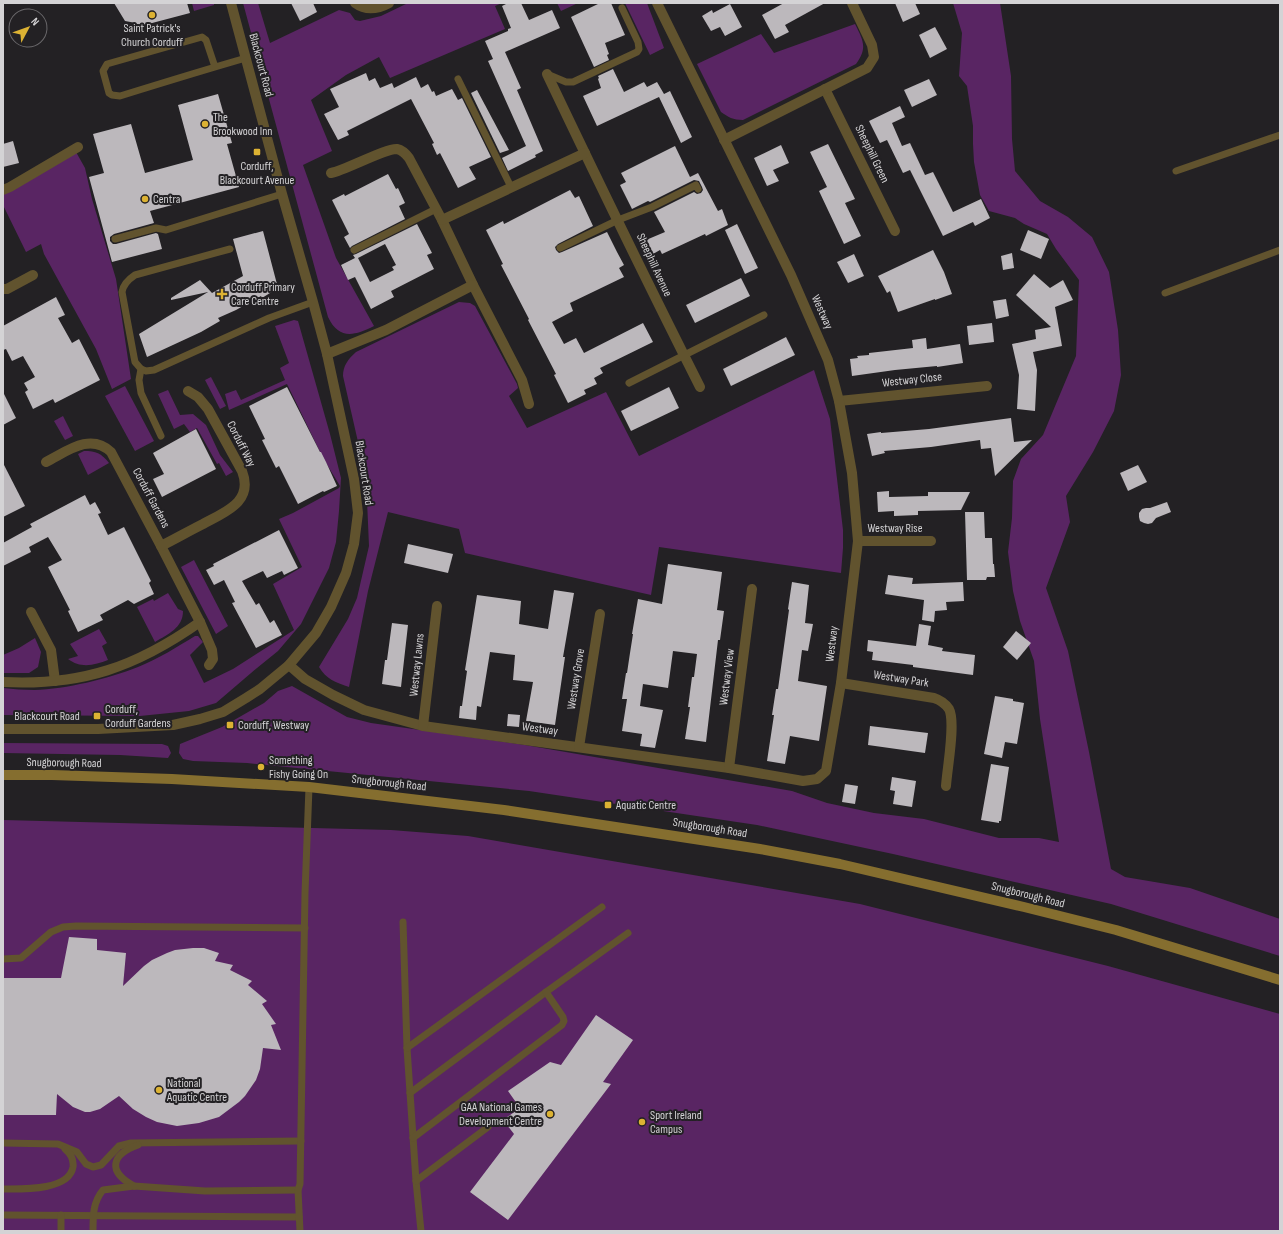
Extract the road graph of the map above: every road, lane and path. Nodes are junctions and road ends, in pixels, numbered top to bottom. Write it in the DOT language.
graph roads {
  1 [pos="231,3"];
  2 [pos="355,3"];
  3 [pos="389,3"];
  4 [pos="657,3"];
  5 [pos="852,3"];
  6 [pos="622,8"];
  7 [pos="246,58"];
  8 [pos="215,67"];
  9 [pos="547,74"];
  10 [pos="458,79"];
  11 [pos="825,89"];
  12 [pos="1280,135"];
  13 [pos="724,140"];
  14 [pos="78,147"];
  15 [pos="585,153"];
  16 [pos="1176,171"];
  17 [pos="331,173"];
  18 [pos="511,187"];
  19 [pos="698,189"];
  20 [pos="3,190"];
  21 [pos="282,194"];
  22 [pos="436,209"];
  23 [pos="442,220"];
  24 [pos="618,220"];
  25 [pos="895,231"];
  26 [pos="115,240"];
  27 [pos="560,248"];
  28 [pos="230,250"];
  29 [pos="354,250"];
  30 [pos="1280,250"];
  31 [pos="33,274"];
  32 [pos="473,285"];
  33 [pos="3,289"];
  34 [pos="1165,293"];
  35 [pos="313,302"];
  36 [pos="764,315"];
  37 [pos="327,354"];
  38 [pos="684,356"];
  39 [pos="140,369"];
  40 [pos="629,383"];
  41 [pos="987,386"];
  42 [pos="700,387"];
  43 [pos="188,390"];
  44 [pos="839,401"];
  45 [pos="529,404"];
  46 [pos="161,436"];
  47 [pos="46,462"];
  48 [pos="858,541"];
  49 [pos="931,541"];
  50 [pos="161,546"];
  51 [pos="752,589"];
  52 [pos="437,606"];
  53 [pos="32,612"];
  54 [pos="600,614"];
  55 [pos="200,622"];
  56 [pos="209,665"];
  57 [pos="289,665"];
  58 [pos="55,681"];
  59 [pos="3,682"];
  60 [pos="840,683"];
  61 [pos="423,726"];
  62 [pos="3,729"];
  63 [pos="579,747"];
  64 [pos="729,768"];
  65 [pos="3,775"];
  66 [pos="946,786"];
  67 [pos="309,787"];
  68 [pos="602,907"];
  69 [pos="403,922"];
  70 [pos="305,928"];
  71 [pos="628,933"];
  72 [pos="3,959"];
  73 [pos="1280,980"];
  74 [pos="546,992"];
  75 [pos="407,1048"];
  76 [pos="410,1093"];
  77 [pos="488,1127"];
  78 [pos="413,1138"];
  79 [pos="301,1141"];
  80 [pos="3,1142"];
  81 [pos="145,1143"];
  82 [pos="58,1144"];
  83 [pos="416,1181"];
  84 [pos="134,1186"];
  85 [pos="3,1189"];
  86 [pos="298,1190"];
  87 [pos="3,1215"];
  88 [pos="61,1215"];
  89 [pos="93,1216"];
  90 [pos="299,1217"];
  91 [pos="61,1231"];
  92 [pos="93,1231"];
  93 [pos="300,1231"];
  94 [pos="421,1231"];
  1 -- 7 [label="street, Blackcourt Road"];
  2 -- 3 [label="street"];
  4 -- 13 [label="street, Westway"];
  5 -- 11 [label="street"];
  6 -- 9 [label="lane"];
  7 -- 8 [label="lane"];
  7 -- 21 [label="street, Blackcourt Road"];
  8 -- 8 [label="lane"];
  9 -- 15 [label="street, Sheephill Avenue"];
  10 -- 18 [label="lane"];
  11 -- 13 [label="street"];
  11 -- 25 [label="street, Sheephill Green"];
  12 -- 16 [label="lane"];
  13 -- 44 [label="street, Westway"];
  14 -- 20 [label="street"];
  15 -- 18 [label="street"];
  15 -- 24 [label="street, Sheephill Avenue"];
  17 -- 22 [label="street"];
  18 -- 23 [label="street"];
  19 -- 24 [label="lane"];
  21 -- 26 [label="lane"];
  21 -- 35 [label="street, Blackcourt Road"];
  22 -- 23 [label="street"];
  22 -- 29 [label="lane"];
  23 -- 32 [label="street"];
  24 -- 27 [label="lane"];
  24 -- 38 [label="street, Sheephill Avenue"];
  28 -- 39 [label="lane"];
  30 -- 34 [label="lane"];
  31 -- 33 [label="street"];
  32 -- 37 [label="street"];
  32 -- 45 [label="street"];
  35 -- 37 [label="street, Blackcourt Road"];
  35 -- 39 [label="lane"];
  36 -- 38 [label="lane"];
  37 -- 57 [label="street, Blackcourt Road"];
  38 -- 40 [label="lane"];
  38 -- 42 [label="street, Sheephill Avenue"];
  39 -- 46 [label="lane"];
  41 -- 44 [label="street, Westway Close"];
  43 -- 50 [label="street, Corduff Way"];
  44 -- 48 [label="street, Westway"];
  47 -- 50 [label="street, Corduff Gardens"];
  48 -- 49 [label="street, Westway Rise"];
  48 -- 60 [label="street, Westway"];
  50 -- 55 [label="street, Corduff Gardens"];
  51 -- 64 [label="street, Westway View"];
  52 -- 61 [label="street, Westway Lawns"];
  53 -- 58 [label="street"];
  54 -- 63 [label="street, Westway Grove"];
  55 -- 56 [label="street, Corduff Gardens"];
  55 -- 58 [label="street"];
  57 -- 61 [label="street, Westway"];
  57 -- 62 [label="street, Blackcourt Road"];
  58 -- 59 [label="street"];
  60 -- 64 [label="street, Westway"];
  60 -- 66 [label="street, Westway Park"];
  61 -- 63 [label="street, Westway"];
  63 -- 64 [label="street, Westway"];
  65 -- 67 [label="main road, Snugborough Road"];
  67 -- 70 [label="lane"];
  67 -- 73 [label="main road, Snugborough Road"];
  68 -- 75 [label="lane"];
  69 -- 75 [label="lane"];
  70 -- 72 [label="lane"];
  70 -- 79 [label="lane"];
  71 -- 74 [label="lane"];
  74 -- 76 [label="lane"];
  74 -- 78 [label="lane"];
  75 -- 76 [label="lane"];
  76 -- 78 [label="lane"];
  77 -- 83 [label="lane"];
  78 -- 83 [label="lane"];
  79 -- 81 [label="lane"];
  79 -- 86 [label="lane"];
  80 -- 82 [label="lane"];
  81 -- 82 [label="lane"];
  81 -- 84 [label="lane"];
  82 -- 85 [label="lane"];
  83 -- 94 [label="lane"];
  84 -- 86 [label="lane"];
  84 -- 89 [label="lane"];
  86 -- 90 [label="lane"];
  87 -- 88 [label="lane"];
  88 -- 89 [label="lane"];
  88 -- 91 [label="lane"];
  89 -- 90 [label="lane"];
  89 -- 92 [label="lane"];
  90 -- 93 [label="lane"];
}
